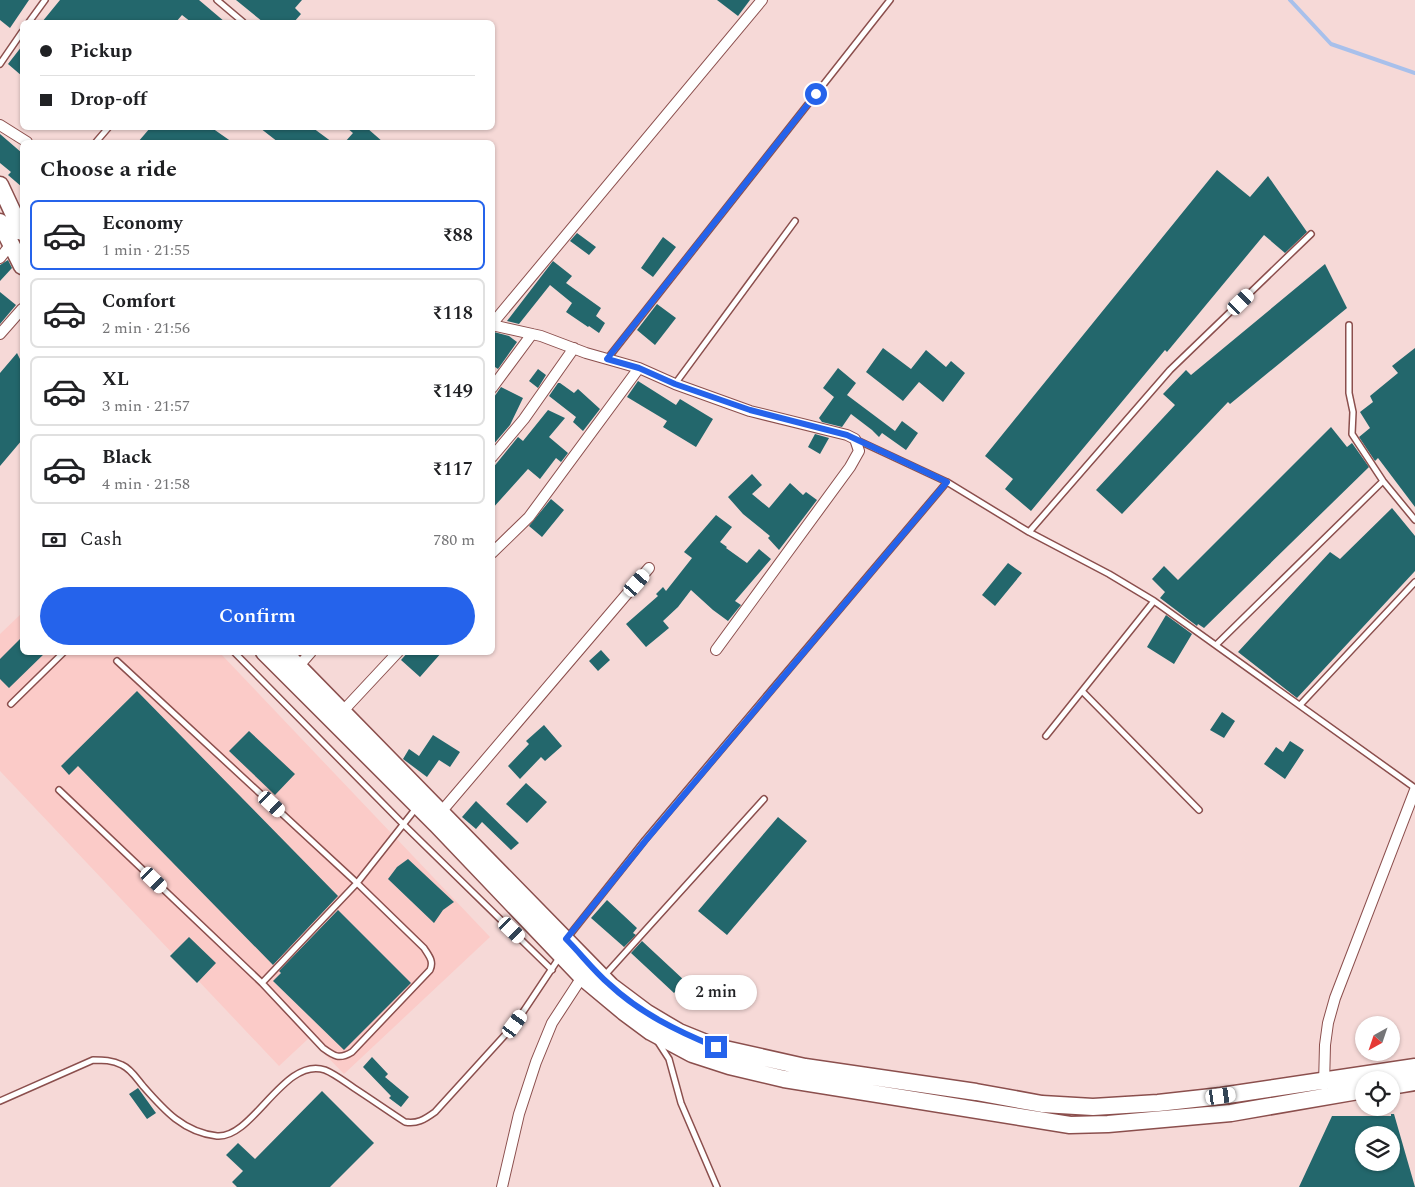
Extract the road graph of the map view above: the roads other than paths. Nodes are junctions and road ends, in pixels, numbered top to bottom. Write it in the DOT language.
graph roads {
  1 [pos="45,0"];
  2 [pos="217,0"];
  3 [pos="762,0"];
  4 [pos="890,0"];
  5 [pos="30,20"];
  6 [pos="241,20"];
  7 [pos="20,35"];
  8 [pos="0,64"];
  9 [pos="0,124"];
  10 [pos="106,130"];
  11 [pos="24,140"];
  12 [pos="98,140"];
  13 [pos="0,185"];
  14 [pos="795,221"];
  15 [pos="0,222"];
  16 [pos="1311,234"];
  17 [pos="17,238"];
  18 [pos="20,255"];
  19 [pos="0,258"];
  20 [pos="20,311"];
  21 [pos="495,321"];
  22 [pos="1349,325"];
  23 [pos="495,326"];
  24 [pos="0,334"];
  25 [pos="532,334"];
  26 [pos="574,348"];
  27 [pos="607,359"];
  28 [pos="639,368"];
  29 [pos="495,384"];
  30 [pos="675,384"];
  31 [pos="856,439"];
  32 [pos="495,453"];
  33 [pos="1383,481"];
  34 [pos="947,482"];
  35 [pos="1415,520"];
  36 [pos="1029,532"];
  37 [pos="495,549"];
  38 [pos="649,568"];
  39 [pos="1415,582"];
  40 [pos="1154,601"];
  41 [pos="1216,644"];
  42 [pos="716,650"];
  43 [pos="61,655"];
  44 [pos="237,655"];
  45 [pos="267,655"];
  46 [pos="287,655"];
  47 [pos="308,655"];
  48 [pos="395,655"];
  49 [pos="117,661"];
  50 [pos="298,667"];
  51 [pos="1082,691"];
  52 [pos="11,704"];
  53 [pos="1300,706"];
  54 [pos="342,712"];
  55 [pos="1046,736"];
  56 [pos="1415,789"];
  57 [pos="59,790"];
  58 [pos="764,799"];
  59 [pos="418,806"];
  60 [pos="1199,810"];
  61 [pos="441,812"];
  62 [pos="402,824"];
  63 [pos="357,883"];
  64 [pos="566,939"];
  65 [pos="561,955"];
  66 [pos="552,970"];
  67 [pos="592,977"];
  68 [pos="262,983"];
  69 [pos="651,1032"];
  70 [pos="1415,1068"];
  71 [pos="804,1075"];
  72 [pos="1415,1082"];
  73 [pos="1400,1084"];
  74 [pos="1325,1088"];
  75 [pos="1355,1090"];
  76 [pos="0,1101"];
  77 [pos="502,1187"];
  78 [pos="717,1187"];
  1 -- 5 [label="lane"];
  2 -- 6 [label="lane"];
  3 -- 21 [label="street"];
  4 -- 27 [label="lane"];
  7 -- 8 [label="lane"];
  9 -- 11 [label="street"];
  10 -- 12 [label="lane"];
  13 -- 17 [label="highway"];
  14 -- 30 [label="lane"];
  15 -- 17 [label="highway"];
  16 -- 36 [label="lane"];
  17 -- 18 [label="highway"];
  17 -- 19 [label="street"];
  20 -- 24 [label="street"];
  22 -- 33 [label="lane"];
  23 -- 25 [label="street"];
  25 -- 26 [label="street"];
  25 -- 29 [label="street"];
  26 -- 27 [label="street"];
  26 -- 32 [label="street"];
  27 -- 28 [label="street"];
  28 -- 30 [label="street"];
  28 -- 37 [label="street"];
  30 -- 31 [label="street"];
  31 -- 34 [label="lane"];
  31 -- 42 [label="street"];
  33 -- 35 [label="lane"];
  33 -- 41 [label="lane"];
  34 -- 36 [label="lane"];
  34 -- 64 [label="lane"];
  36 -- 40 [label="lane"];
  38 -- 61 [label="street"];
  39 -- 53 [label="lane"];
  40 -- 41 [label="lane"];
  40 -- 51 [label="lane"];
  41 -- 53 [label="lane"];
  43 -- 52 [label="lane"];
  44 -- 62 [label="lane"];
  45 -- 59 [label="highway"];
  46 -- 50 [label="highway"];
  47 -- 50 [label="street"];
  48 -- 54 [label="street"];
  49 -- 63 [label="lane"];
  50 -- 54 [label="highway"];
  51 -- 55 [label="lane"];
  51 -- 60 [label="lane"];
  53 -- 56 [label="lane"];
  54 -- 61 [label="highway"];
  56 -- 74 [label="street"];
  57 -- 68 [label="lane"];
  58 -- 67 [label="lane"];
  59 -- 62 [label="lane"];
  59 -- 65 [label="highway"];
  61 -- 64 [label="highway"];
  62 -- 63 [label="lane"];
  62 -- 66 [label="lane"];
  63 -- 68 [label="lane"];
  63 -- 68 [label="lane"];
  64 -- 67 [label="highway"];
  65 -- 66 [label="lane"];
  65 -- 67 [label="highway"];
  66 -- 76 [label="lane"];
  67 -- 69 [label="highway"];
  67 -- 71 [label="highway"];
  67 -- 77 [label="street"];
  69 -- 71 [label="highway"];
  69 -- 78 [label="lane"];
  70 -- 74 [label="highway"];
  71 -- 74 [label="highway"];
  72 -- 73 [label="highway"];
  74 -- 75 [label="highway"];
}
